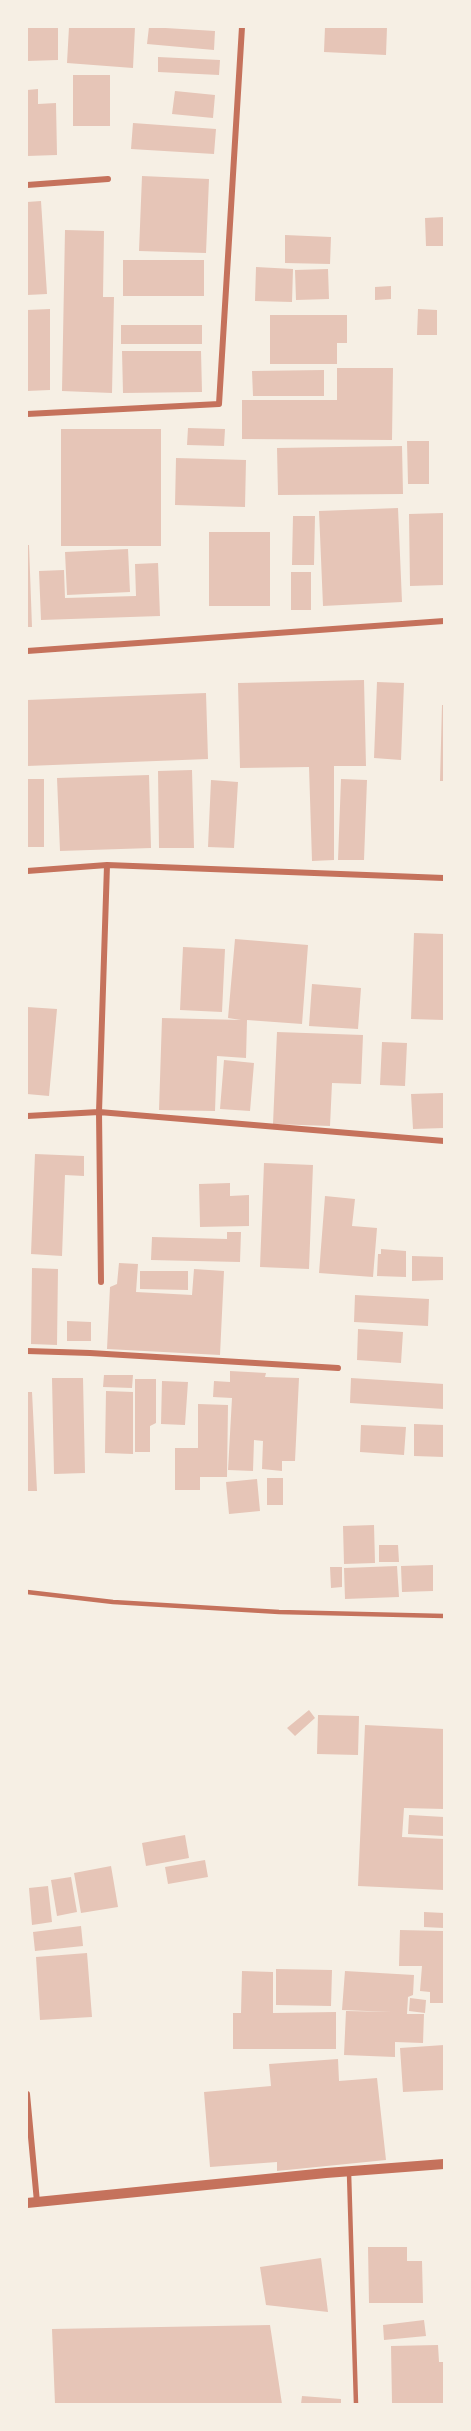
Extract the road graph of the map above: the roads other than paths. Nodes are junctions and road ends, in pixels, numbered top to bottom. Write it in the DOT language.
graph roads {
  1 [pos="242,27"];
  2 [pos="108,179"];
  3 [pos="27,185"];
  4 [pos="27,414"];
  5 [pos="444,621"];
  6 [pos="27,651"];
  7 [pos="107,866"];
  8 [pos="27,871"];
  9 [pos="444,878"];
  10 [pos="99,1112"];
  11 [pos="27,1116"];
  12 [pos="444,1141"];
  13 [pos="102,1282"];
  14 [pos="27,1351"];
  15 [pos="338,1368"];
  16 [pos="27,1592"];
  17 [pos="444,1616"];
  18 [pos="27,2094"];
  19 [pos="444,2164"];
  20 [pos="349,2171"];
  21 [pos="32,2202"];
  22 [pos="356,2404"];
  1 -- 4 [label="street"];
  2 -- 3 [label="street"];
  5 -- 6 [label="street"];
  7 -- 8 [label="street"];
  7 -- 9 [label="street"];
  7 -- 10 [label="street"];
  10 -- 11 [label="street"];
  10 -- 12 [label="street"];
  10 -- 13 [label="street"];
  14 -- 15 [label="street"];
  16 -- 17 [label="lane"];
  18 -- 21 [label="street"];
  19 -- 20 [label="street"];
  20 -- 21 [label="street"];
  20 -- 22 [label="lane"];
}
